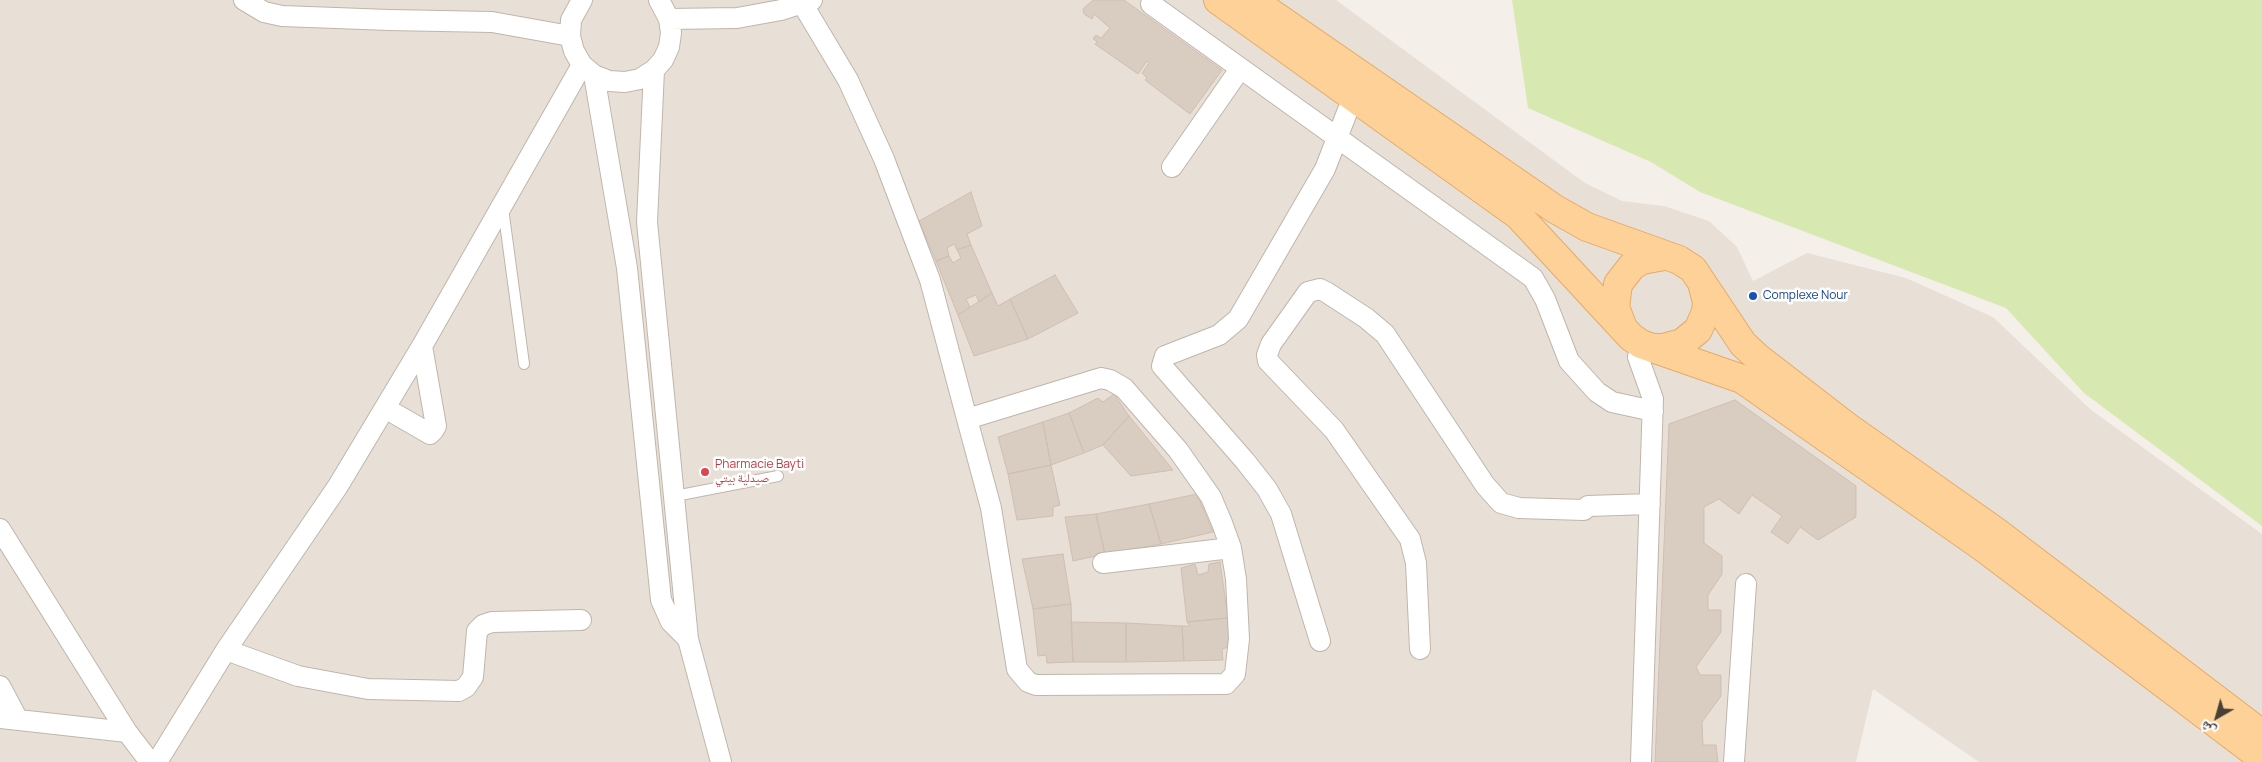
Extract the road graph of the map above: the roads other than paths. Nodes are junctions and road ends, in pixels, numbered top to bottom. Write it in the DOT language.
graph roads {
  1 [pos="244,0"];
  2 [pos="582,0"];
  3 [pos="659,0"];
  4 [pos="1218,0"];
  5 [pos="1252,0"];
  6 [pos="807,2"];
  7 [pos="1151,4"];
  8 [pos="669,18"];
  9 [pos="570,36"];
  10 [pos="1240,69"];
  11 [pos="588,70"];
  12 [pos="654,70"];
  13 [pos="1353,97"];
  14 [pos="1337,140"];
  15 [pos="1172,167"];
  16 [pos="502,206"];
  17 [pos="1664,256"];
  18 [pos="1702,282"];
  19 [pos="1639,340"];
  20 [pos="422,346"];
  21 [pos="524,364"];
  22 [pos="385,408"];
  23 [pos="1653,410"];
  24 [pos="967,419"];
  25 [pos="778,476"];
  26 [pos="675,496"];
  27 [pos="1650,511"];
  28 [pos="653,518"];
  29 [pos="677,518"];
  30 [pos="0,529"];
  31 [pos="1231,548"];
  32 [pos="1103,563"];
  33 [pos="1746,584"];
  34 [pos="581,620"];
  35 [pos="688,639"];
  36 [pos="1320,641"];
  37 [pos="1420,649"];
  38 [pos="226,650"];
  39 [pos="0,686"];
  40 [pos="9,719"];
  41 [pos="127,732"];
  42 [pos="2262,734"];
  43 [pos="2262,758"];
  44 [pos="150,762"];
  45 [pos="157,762"];
  46 [pos="722,762"];
  47 [pos="1641,762"];
  48 [pos="1734,762"];
  1 -- 9 [label="street"];
  2 -- 9 [label="street"];
  3 -- 8 [label="street"];
  4 -- 13 [label="main road"];
  5 -- 17 [label="main road"];
  6 -- 8 [label="street"];
  6 -- 24 [label="street"];
  7 -- 10 [label="street"];
  8 -- 12 [label="street"];
  9 -- 11 [label="street"];
  10 -- 14 [label="street"];
  10 -- 15 [label="street"];
  11 -- 12 [label="street"];
  11 -- 16 [label="street"];
  11 -- 28 [label="street"];
  12 -- 26 [label="street"];
  13 -- 14 [label="street"];
  13 -- 19 [label="main road"];
  14 -- 23 [label="street"];
  14 -- 36 [label="street"];
  16 -- 20 [label="street"];
  16 -- 21 [label="lane"];
  17 -- 18 [label="main road"];
  17 -- 19 [label="main road"];
  18 -- 19 [label="main road"];
  18 -- 42 [label="main road"];
  19 -- 23 [label="street"];
  19 -- 43 [label="main road"];
  20 -- 22 [label="street"];
  20 -- 22 [label="street"];
  22 -- 38 [label="street"];
  23 -- 27 [label="street"];
  24 -- 31 [label="street"];
  24 -- 31 [label="street"];
  25 -- 26 [label="lane"];
  26 -- 29 [label="street"];
  27 -- 37 [label="street"];
  27 -- 47 [label="street"];
  28 -- 29 [label="street"];
  28 -- 35 [label="street"];
  29 -- 35 [label="street"];
  30 -- 41 [label="street"];
  31 -- 32 [label="street"];
  33 -- 48 [label="street"];
  34 -- 38 [label="street"];
  35 -- 46 [label="street"];
  38 -- 45 [label="street"];
  39 -- 40 [label="street"];
  40 -- 41 [label="street"];
  41 -- 44 [label="street"];
}
